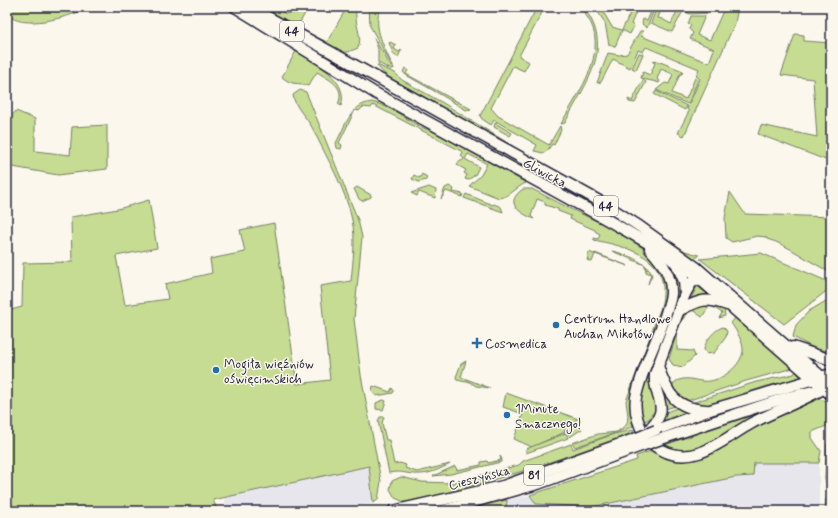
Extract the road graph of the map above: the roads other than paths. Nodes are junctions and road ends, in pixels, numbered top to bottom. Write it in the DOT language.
graph roads {
  1 [pos="235,7"];
  2 [pos="250,7"];
  3 [pos="644,243"];
  4 [pos="676,263"];
  5 [pos="696,267"];
  6 [pos="698,279"];
  7 [pos="713,282"];
  8 [pos="685,294"];
  9 [pos="727,305"];
  10 [pos="681,308"];
  11 [pos="783,342"];
  12 [pos="831,360"];
  13 [pos="658,366"];
  14 [pos="821,377"];
  15 [pos="828,386"];
  16 [pos="831,396"];
  17 [pos="710,410"];
  18 [pos="654,429"];
  19 [pos="639,442"];
  20 [pos="393,511"];
  21 [pos="441,511"];
  1 -- 3 [label="main road, Gliwicka / 44"];
  2 -- 5 [label="main road, Gliwicka / 44"];
  3 -- 4 [label="main road, Gliwicka"];
  3 -- 15 [label="main road"];
  4 -- 6 [label="street, Gliwicka"];
  4 -- 8 [label="main road"];
  5 -- 6 [label="main road"];
  5 -- 7 [label="main road, Gliwicka / 44"];
  6 -- 7 [label="main road"];
  6 -- 8 [label="main road"];
  6 -- 9 [label="street, Gliwicka"];
  6 -- 10 [label="main road"];
  7 -- 11 [label="main road, Gliwicka / 44"];
  8 -- 10 [label="main road"];
  9 -- 10 [label="main road"];
  9 -- 14 [label="street, Gliwicka"];
  10 -- 13 [label="main road"];
  11 -- 12 [label="main road, 44"];
  11 -- 14 [label="main road, Gliwicka / 44"];
  13 -- 17 [label="main road"];
  13 -- 18 [label="main road"];
  14 -- 15 [label="main road, Gliwicka / 44"];
  14 -- 17 [label="main road, 81"];
  15 -- 16 [label="street"];
  15 -- 19 [label="main road, 81, bridge"];
  17 -- 18 [label="main road, 81"];
  18 -- 19 [label="main road, 81, bridge"];
  19 -- 20 [label="main road, Cieszyńska / 81"];
  19 -- 21 [label="main road, Cieszyńska / 81"];
}
